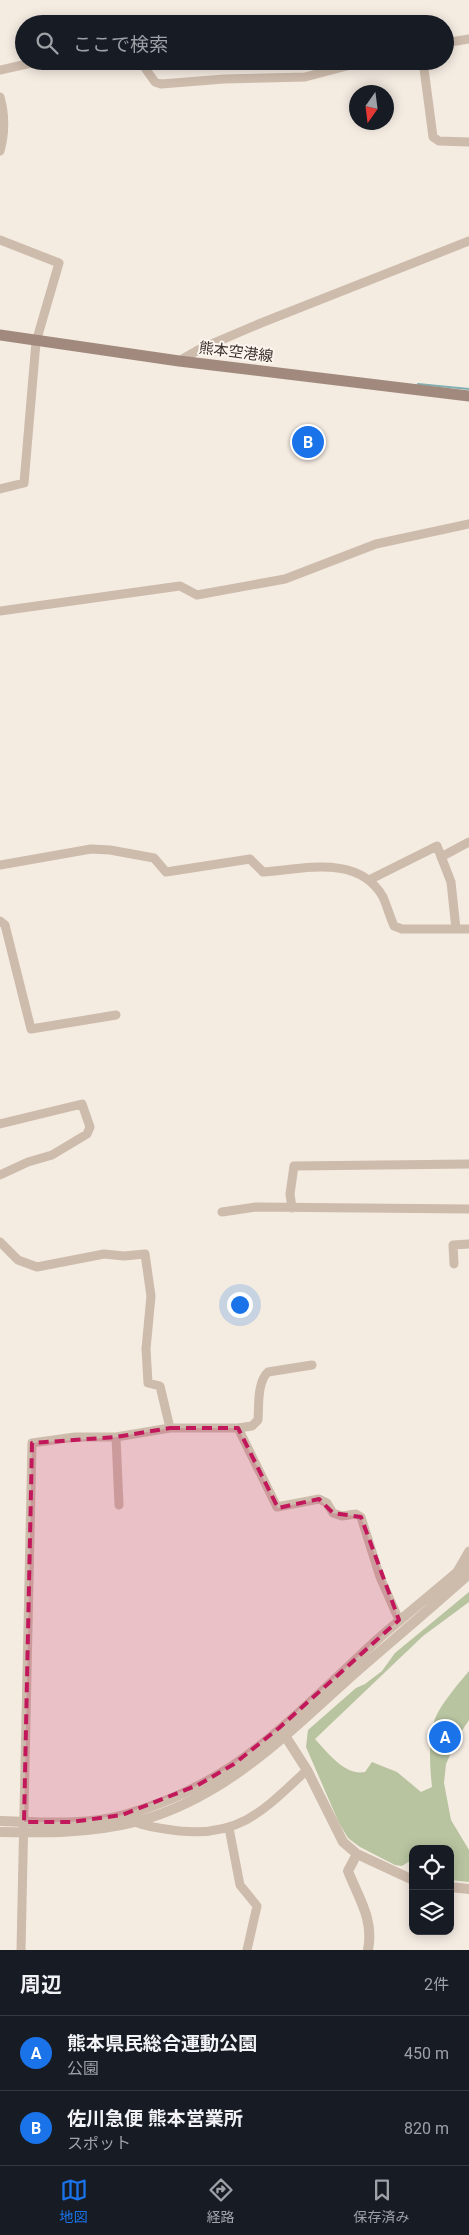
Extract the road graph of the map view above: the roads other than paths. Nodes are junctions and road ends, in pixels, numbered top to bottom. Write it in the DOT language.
graph roads {
  1 [pos="469,39"];
  2 [pos="454,42"];
  3 [pos="15,67"];
  4 [pos="0,70"];
  5 [pos="146,70"];
  6 [pos="332,70"];
  7 [pos="424,70"];
  8 [pos="0,97"];
  9 [pos="469,142"];
  10 [pos="0,151"];
  11 [pos="0,240"];
  12 [pos="469,241"];
  13 [pos="0,335"];
  14 [pos="36,342"];
  15 [pos="179,361"];
  16 [pos="469,396"];
  17 [pos="0,489"];
  18 [pos="469,524"];
  19 [pos="0,611"];
  20 [pos="469,842"];
  21 [pos="441,858"];
  22 [pos="0,865"];
  23 [pos="369,880"];
  24 [pos="0,921"];
  25 [pos="456,929"];
  26 [pos="469,929"];
  27 [pos="116,1015"];
  28 [pos="0,1124"];
  29 [pos="469,1164"];
  30 [pos="0,1175"];
  31 [pos="292,1208"];
  32 [pos="469,1209"];
  33 [pos="222,1212"];
  34 [pos="0,1242"];
  35 [pos="469,1244"];
  36 [pos="454,1264"];
  37 [pos="312,1365"];
  38 [pos="170,1428"];
  39 [pos="238,1428"];
  40 [pos="116,1437"];
  41 [pos="119,1505"];
  42 [pos="469,1551"];
  43 [pos="469,1562"];
  44 [pos="469,1574"];
  45 [pos="461,1579"];
  46 [pos="399,1620"];
  47 [pos="283,1732"];
  48 [pos="307,1770"];
  49 [pos="0,1821"];
  50 [pos="135,1822"];
  51 [pos="24,1827"];
  52 [pos="229,1828"];
  53 [pos="0,1832"];
  54 [pos="358,1854"];
  55 [pos="409,1878"];
  56 [pos="454,1887"];
  57 [pos="469,1889"];
  58 [pos="21,1950"];
  59 [pos="247,1950"];
  60 [pos="368,1950"];
  1 -- 2 [label="street"];
  3 -- 4 [label="street"];
  5 -- 6 [label="street"];
  7 -- 9 [label="street"];
  8 -- 10 [label="street"];
  11 -- 14 [label="street"];
  12 -- 15 [label="street"];
  13 -- 14 [label="main road, 熊本空港線"];
  14 -- 15 [label="main road, 熊本空港線"];
  14 -- 17 [label="street"];
  15 -- 16 [label="main road, 熊本空港線"];
  18 -- 19 [label="street"];
  20 -- 21 [label="street"];
  21 -- 23 [label="street"];
  21 -- 25 [label="street"];
  22 -- 23 [label="street"];
  23 -- 25 [label="street"];
  24 -- 27 [label="street"];
  25 -- 26 [label="street"];
  28 -- 30 [label="street"];
  29 -- 31 [label="street"];
  31 -- 32 [label="street"];
  31 -- 33 [label="street"];
  34 -- 38 [label="street"];
  35 -- 36 [label="street"];
  37 -- 39 [label="street"];
  38 -- 39 [label="street"];
  38 -- 40 [label="street"];
  39 -- 46 [label="street"];
  40 -- 41 [label="street"];
  40 -- 51 [label="street"];
  42 -- 45 [label="street"];
  43 -- 45 [label="street"];
  44 -- 45 [label="street"];
  45 -- 46 [label="street"];
  45 -- 47 [label="street"];
  46 -- 47 [label="street"];
  47 -- 48 [label="street"];
  47 -- 50 [label="street"];
  47 -- 51 [label="street"];
  48 -- 52 [label="street"];
  48 -- 54 [label="street"];
  49 -- 51 [label="street"];
  50 -- 51 [label="street"];
  50 -- 52 [label="street"];
  51 -- 53 [label="street"];
  51 -- 58 [label="street"];
  52 -- 59 [label="street"];
  54 -- 55 [label="street"];
  54 -- 60 [label="street"];
  56 -- 57 [label="street"];
}
